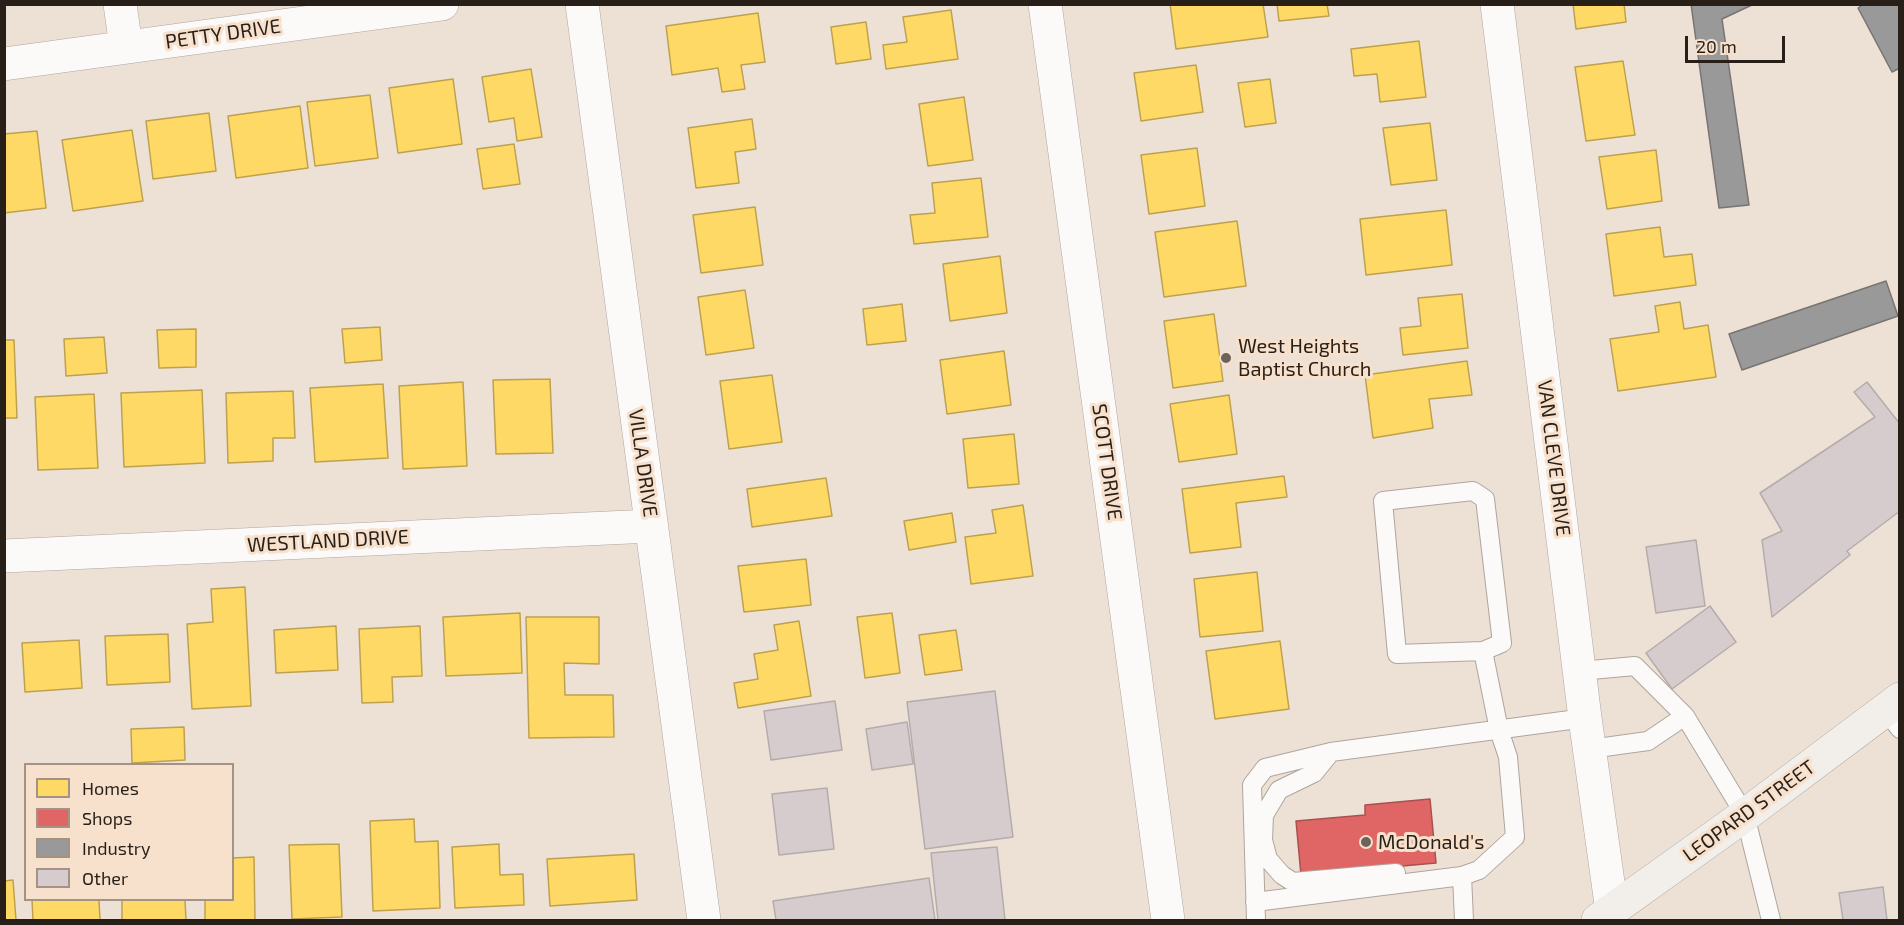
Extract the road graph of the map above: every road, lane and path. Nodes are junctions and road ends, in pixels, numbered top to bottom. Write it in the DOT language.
graph roads {
  1 [pos="120,4"];
  2 [pos="442,4"];
  3 [pos="582,4"];
  4 [pos="1045,4"];
  5 [pos="1497,4"];
  6 [pos="126,47"];
  7 [pos="4,64"];
  8 [pos="651,526"];
  9 [pos="4,556"];
  10 [pos="1483,651"];
  11 [pos="1580,671"];
  12 [pos="1895,713"];
  13 [pos="1685,716"];
  14 [pos="1499,730"];
  15 [pos="1587,734"];
  16 [pos="1331,752"];
  17 [pos="1745,815"];
  18 [pos="1457,877"];
  19 [pos="1256,911"];
  20 [pos="1607,917"];
  21 [pos="704,921"];
  22 [pos="1168,921"];
  23 [pos="1464,921"];
  24 [pos="1771,921"];
  1 -- 6 [label="street"];
  2 -- 6 [label="street, PETTY DRIVE"];
  3 -- 8 [label="street, VILLA DRIVE"];
  4 -- 22 [label="street, SCOTT DRIVE"];
  5 -- 11 [label="street, VAN CLEVE DRIVE"];
  6 -- 7 [label="street, PETTY DRIVE"];
  8 -- 9 [label="street, WESTLAND DRIVE"];
  8 -- 21 [label="street, VILLA DRIVE"];
  10 -- 10 [label="lane"];
  10 -- 14 [label="lane"];
  11 -- 13 [label="lane"];
  11 -- 15 [label="street, VAN CLEVE DRIVE"];
  12 -- 17 [label="main road, LEOPARD STREET"];
  13 -- 15 [label="lane"];
  13 -- 17 [label="lane"];
  14 -- 15 [label="lane"];
  14 -- 16 [label="lane"];
  14 -- 18 [label="lane"];
  15 -- 20 [label="street, VAN CLEVE DRIVE"];
  16 -- 18 [label="lane"];
  16 -- 19 [label="lane"];
  17 -- 20 [label="main road, LEOPARD STREET"];
  17 -- 24 [label="lane"];
  18 -- 19 [label="lane"];
  18 -- 23 [label="lane"];
}
